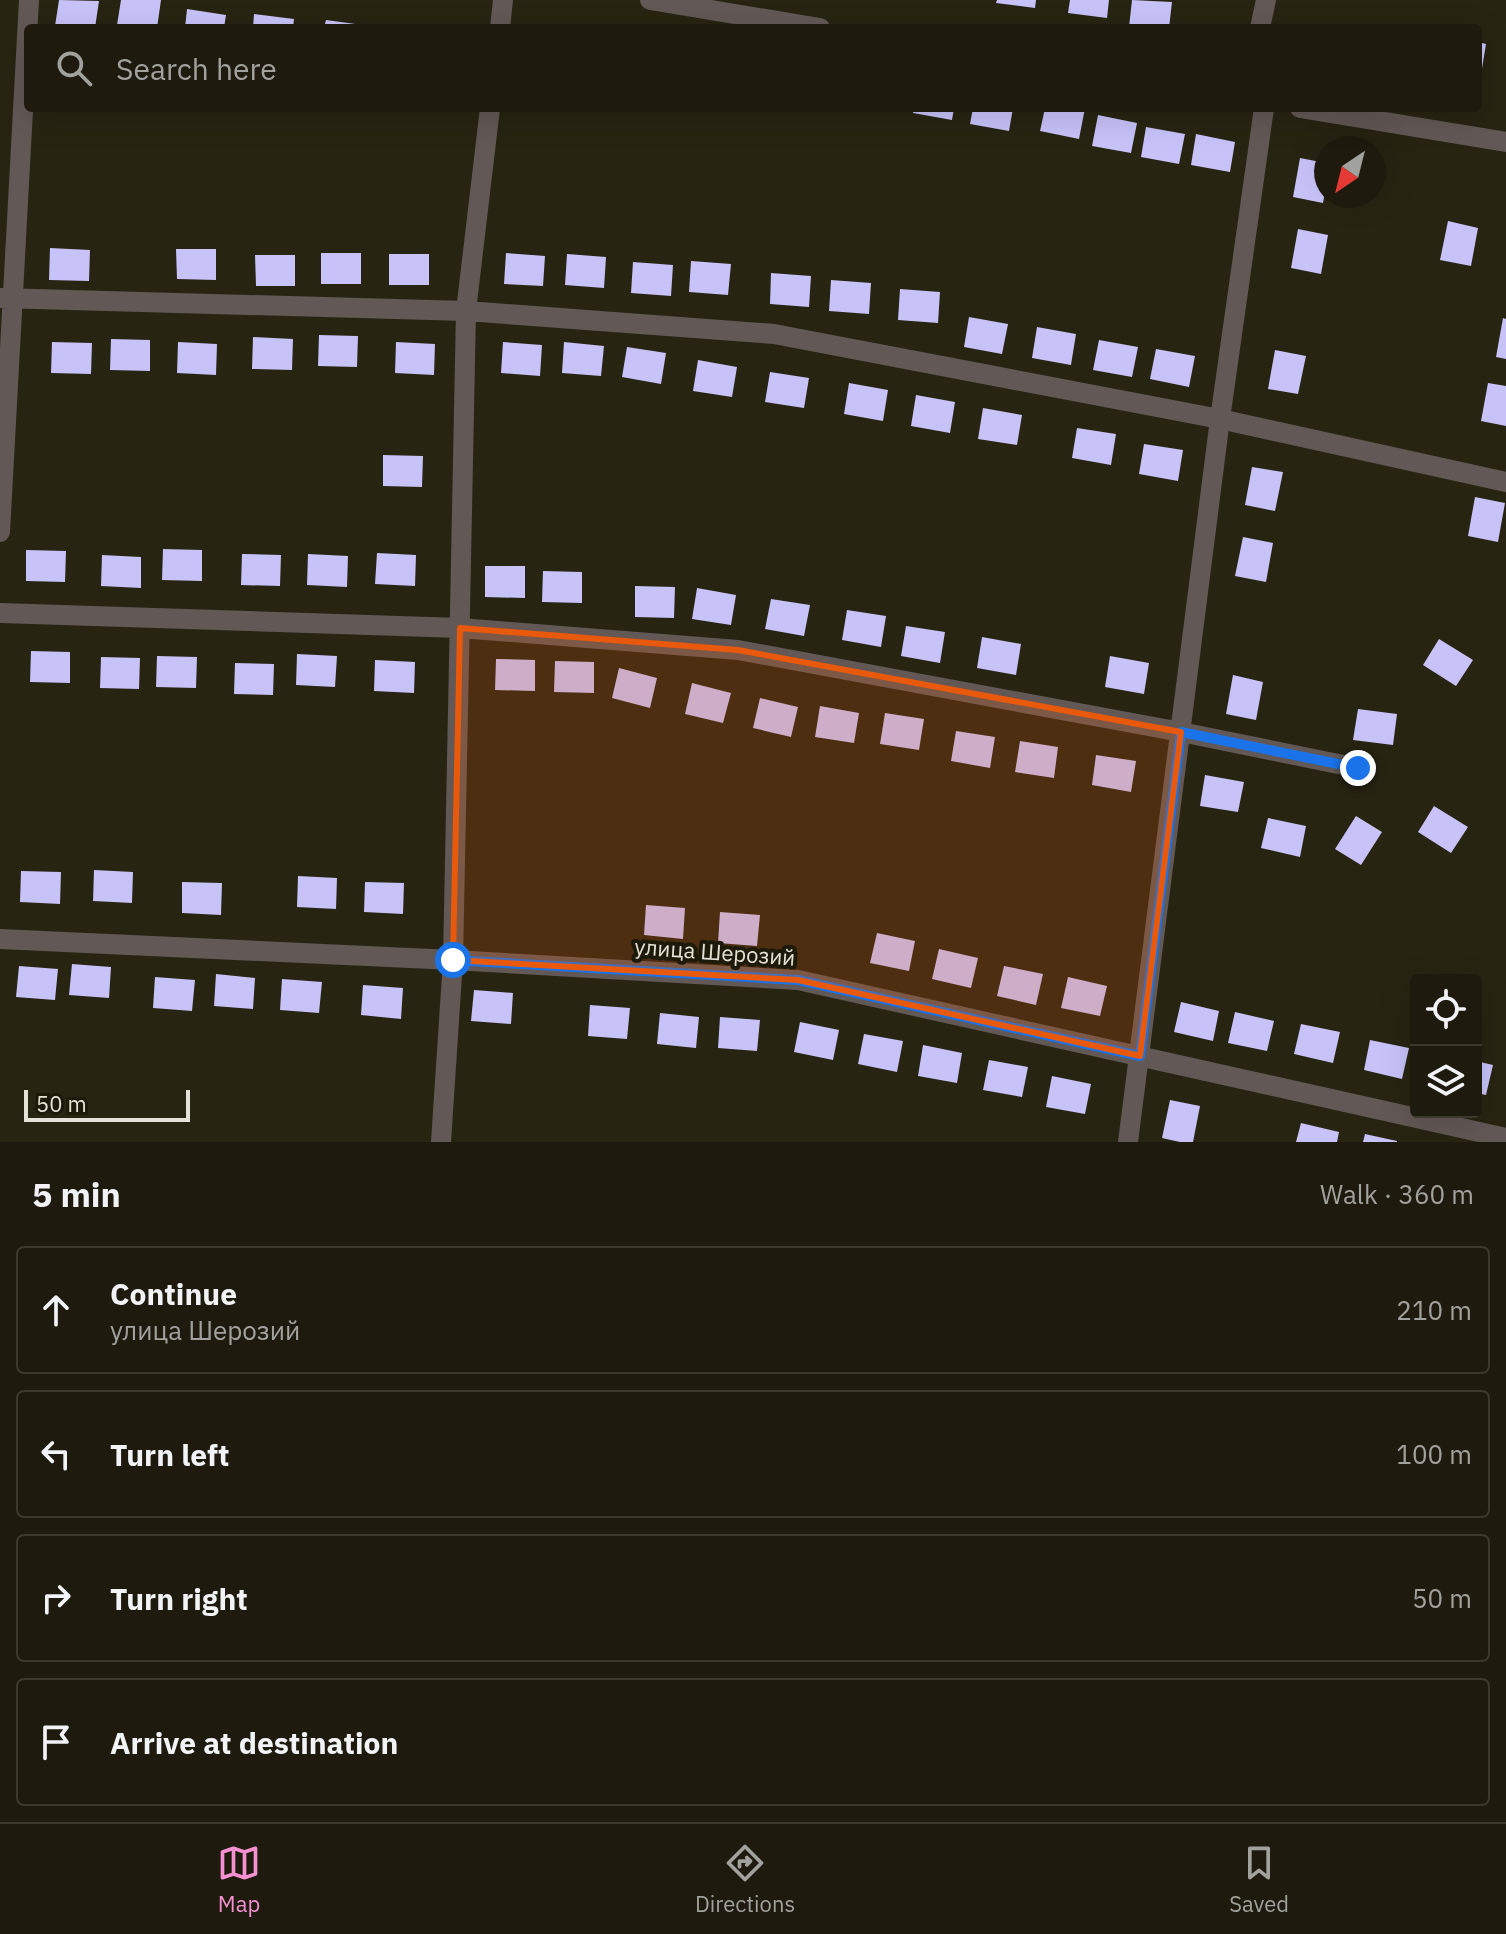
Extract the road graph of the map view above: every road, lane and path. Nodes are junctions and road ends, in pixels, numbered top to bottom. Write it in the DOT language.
graph roads {
  1 [pos="29,0"];
  2 [pos="503,0"];
  3 [pos="650,0"];
  4 [pos="1266,0"];
  5 [pos="27,24"];
  6 [pos="500,24"];
  7 [pos="796,24"];
  8 [pos="1261,24"];
  9 [pos="24,65"];
  10 [pos="490,112"];
  11 [pos="1263,112"];
  12 [pos="1324,112"];
  13 [pos="1506,142"];
  14 [pos="6,298"];
  15 [pos="466,311"];
  16 [pos="1220,419"];
  17 [pos="1506,482"];
  18 [pos="0,532"];
  19 [pos="0,613"];
  20 [pos="460,628"];
  21 [pos="1181,732"];
  22 [pos="1358,768"];
  23 [pos="0,939"];
  24 [pos="453,960"];
  25 [pos="1140,1056"];
  26 [pos="1506,1138"];
  27 [pos="441,1142"];
  28 [pos="1128,1142"];
  1 -- 5 [label="street"];
  2 -- 6 [label="street"];
  3 -- 7 [label="street"];
  4 -- 8 [label="street"];
  9 -- 14 [label="street"];
  10 -- 15 [label="street"];
  11 -- 16 [label="street"];
  12 -- 13 [label="street"];
  14 -- 15 [label="street"];
  14 -- 18 [label="street"];
  15 -- 16 [label="street"];
  15 -- 20 [label="street"];
  16 -- 17 [label="street"];
  16 -- 21 [label="street"];
  19 -- 20 [label="street"];
  20 -- 21 [label="street"];
  20 -- 24 [label="street"];
  21 -- 22 [label="street"];
  21 -- 25 [label="street"];
  23 -- 24 [label="street, улица Шерозий"];
  24 -- 25 [label="street, улица Шерозий"];
  24 -- 27 [label="street"];
  25 -- 26 [label="street, улица Шерозий"];
  25 -- 28 [label="street"];
}
